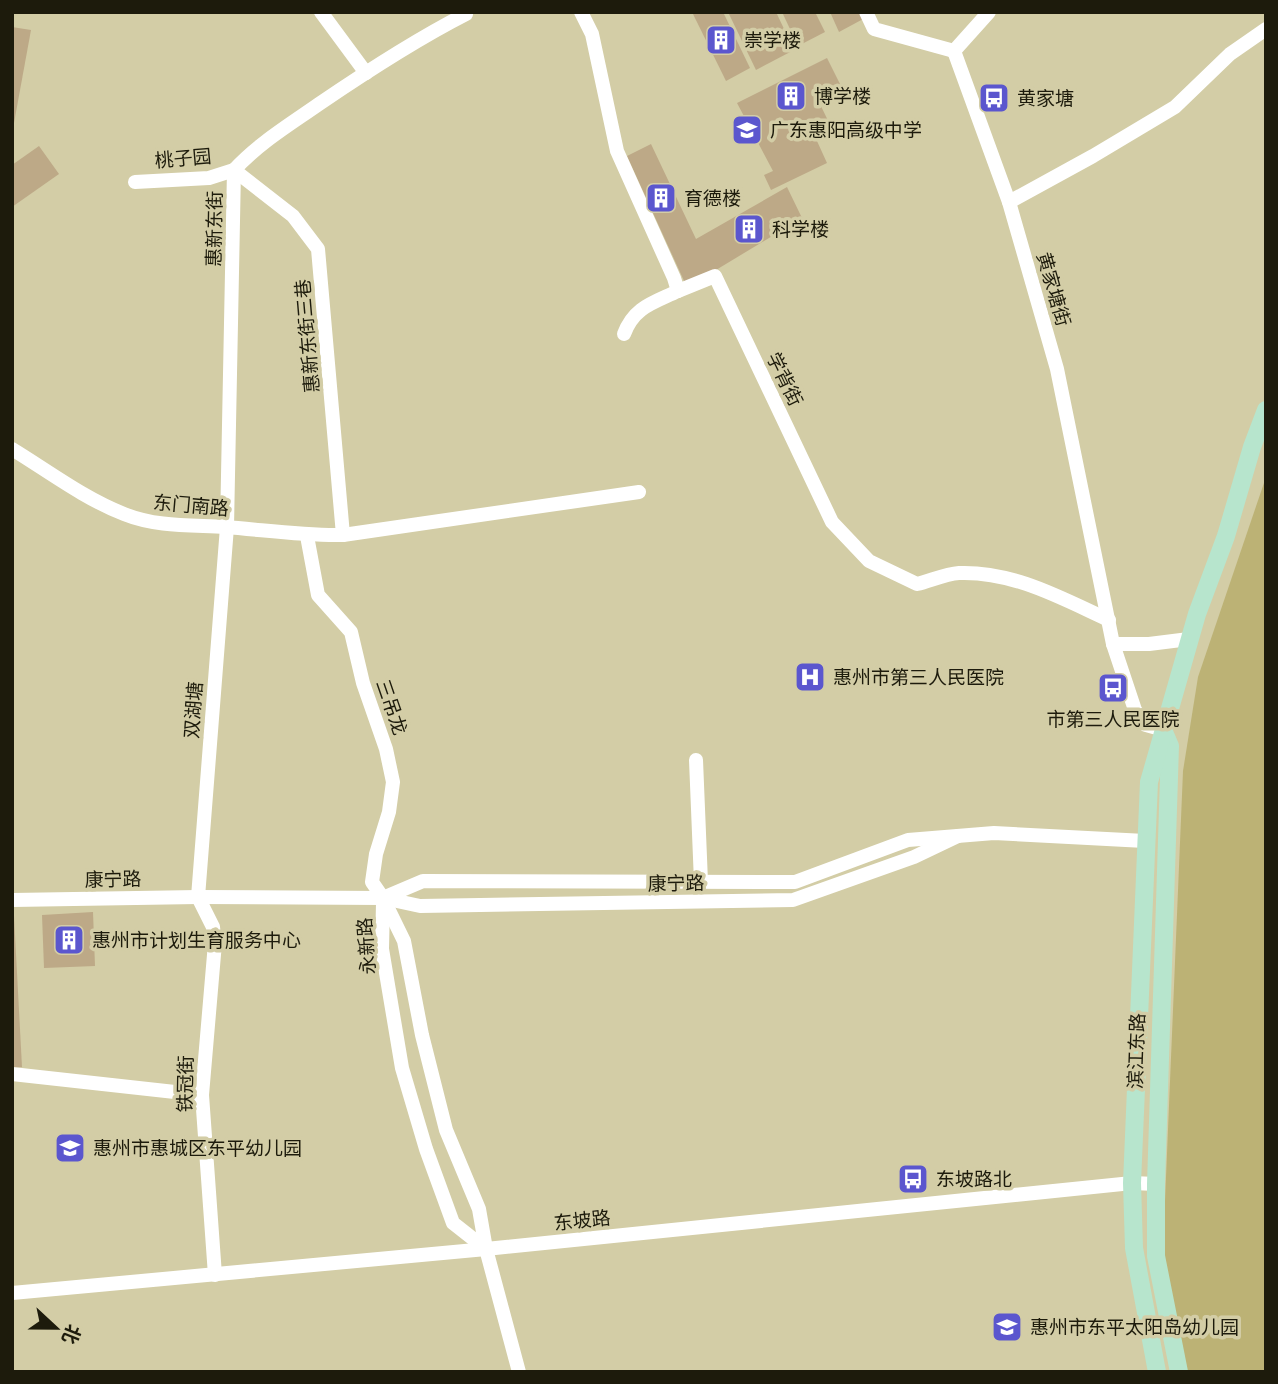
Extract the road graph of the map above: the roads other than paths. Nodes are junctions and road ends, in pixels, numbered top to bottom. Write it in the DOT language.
graph roads {
  1 [pos="321,12"];
  2 [pos="581,12"];
  3 [pos="866,12"];
  4 [pos="989,12"];
  5 [pos="466,13"];
  6 [pos="1266,29"];
  7 [pos="954,51"];
  8 [pos="366,73"];
  9 [pos="234,170"];
  10 [pos="135,182"];
  11 [pos="1009,202"];
  12 [pos="678,291"];
  13 [pos="624,334"];
  14 [pos="1266,410"];
  15 [pos="12,449"];
  16 [pos="639,492"];
  17 [pos="227,527"];
  18 [pos="343,535"];
  19 [pos="307,536"];
  20 [pos="1109,620"];
  21 [pos="1189,639"];
  22 [pos="1113,644"];
  23 [pos="1164,730"];
  24 [pos="696,760"];
  25 [pos="958,836"];
  26 [pos="1145,841"];
  27 [pos="701,882"];
  28 [pos="198,897"];
  29 [pos="383,898"];
  30 [pos="12,900"];
  31 [pos="12,1074"];
  32 [pos="202,1095"];
  33 [pos="1132,1183"];
  34 [pos="1156,1184"];
  35 [pos="486,1249"];
  36 [pos="215,1275"];
  37 [pos="12,1293"];
  38 [pos="519,1372"];
  39 [pos="1157,1372"];
  40 [pos="1179,1372"];
  1 -- 8 [label="street"];
  2 -- 12 [label="street"];
  3 -- 7 [label="street"];
  4 -- 7 [label="street"];
  5 -- 8 [label="street, 惠新东街"];
  6 -- 11 [label="street"];
  7 -- 11 [label="street, 黄家塘街"];
  8 -- 9 [label="street, 惠新东街"];
  9 -- 10 [label="street, 桃子园"];
  9 -- 17 [label="street, 惠新东街"];
  9 -- 18 [label="street, 惠新东街三巷"];
  11 -- 20 [label="street, 黄家塘街"];
  12 -- 13 [label="street"];
  12 -- 20 [label="street, 学背街"];
  14 -- 21 [label="main road, 滨江东路"];
  15 -- 17 [label="street, 东门南路"];
  16 -- 18 [label="street, 东门南路"];
  17 -- 19 [label="street, 东门南路"];
  17 -- 28 [label="street, 双湖塘"];
  18 -- 19 [label="street, 东门南路"];
  19 -- 29 [label="street, 三吊龙"];
  20 -- 22 [label="street, 黄家塘街"];
  21 -- 22 [label="street"];
  21 -- 23 [label="main road, 滨江东路"];
  22 -- 23 [label="street, 黄家塘街"];
  23 -- 26 [label="main road, 滨江东路"];
  23 -- 34 [label="main road, 滨江东路"];
  24 -- 27 [label="street"];
  25 -- 26 [label="street, 康宁路"];
  25 -- 27 [label="street, 康宁路"];
  25 -- 29 [label="street, 康宁路"];
  26 -- 33 [label="main road, 滨江东路"];
  27 -- 29 [label="street, 康宁路"];
  28 -- 29 [label="street, 康宁路"];
  28 -- 30 [label="street, 康宁路"];
  28 -- 32 [label="street, 铁冠街"];
  29 -- 35 [label="street, 永新路"];
  29 -- 35 [label="street, 永新路"];
  31 -- 32 [label="street"];
  32 -- 36 [label="street, 铁冠街"];
  33 -- 34 [label="street, 东坡路"];
  33 -- 35 [label="street, 东坡路"];
  33 -- 39 [label="main road, 滨江东路"];
  34 -- 40 [label="main road, 滨江东路"];
  35 -- 36 [label="street, 东坡路"];
  35 -- 38 [label="street, 永新路"];
  36 -- 37 [label="street, 东坡路"];
}
